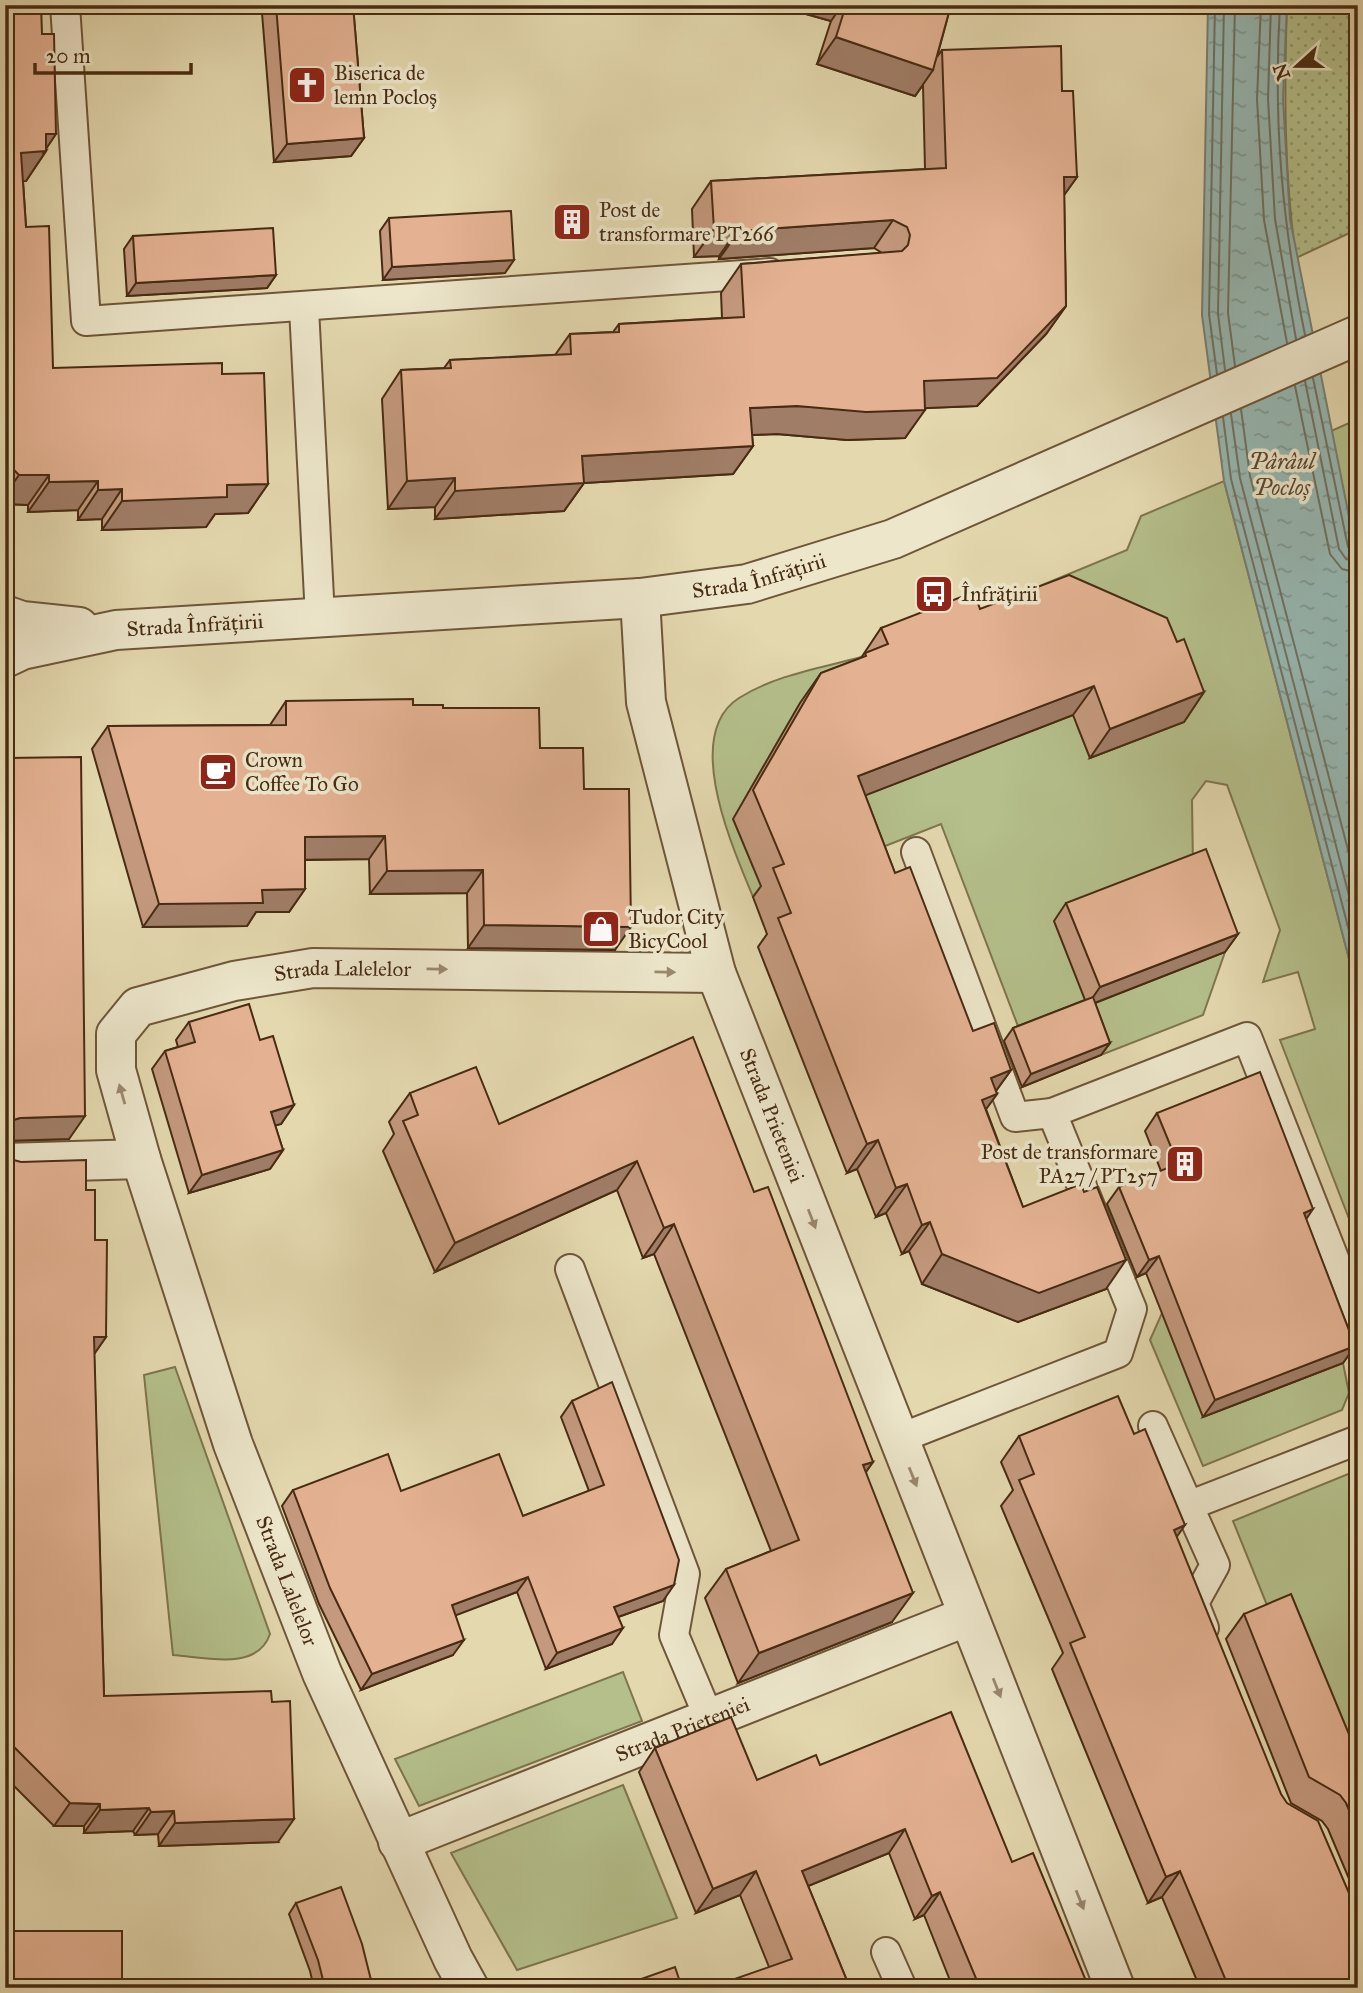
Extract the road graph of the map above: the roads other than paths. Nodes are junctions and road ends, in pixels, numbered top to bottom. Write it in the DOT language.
graph roads {
  1 [pos="65,5"];
  2 [pos="794,271"];
  3 [pos="304,308"];
  4 [pos="1351,338"];
  5 [pos="640,598"];
  6 [pos="5,615"];
  7 [pos="320,617"];
  8 [pos="116,630"];
  9 [pos="5,658"];
  10 [pos="916,852"];
  11 [pos="716,973"];
  12 [pos="1052,1113"];
  13 [pos="141,1159"];
  14 [pos="5,1163"];
  15 [pos="570,1269"];
  16 [pos="1358,1319"];
  17 [pos="1153,1426"];
  18 [pos="898,1439"];
  19 [pos="1358,1440"];
  20 [pos="1188,1506"];
  21 [pos="968,1616"];
  22 [pos="1214,1653"];
  23 [pos="709,1718"];
  24 [pos="398,1842"];
  25 [pos="886,1952"];
  26 [pos="469,1988"];
  27 [pos="902,1988"];
  28 [pos="1115,1988"];
  1 -- 3 [label="lane"];
  2 -- 3 [label="lane"];
  3 -- 7 [label="lane"];
  4 -- 5 [label="street, Strada Înfrățirii"];
  5 -- 7 [label="street, Strada Înfrățirii"];
  5 -- 11 [label="street, Strada Prieteniei"];
  6 -- 8 [label="street, Strada Înfrățirii"];
  7 -- 8 [label="street, Strada Înfrățirii"];
  8 -- 9 [label="street, Strada Înfrățirii"];
  10 -- 12 [label="lane"];
  13 -- 11 [label="street, Strada Lalelelor, one-way"];
  11 -- 18 [label="street, Strada Prieteniei, one-way"];
  12 -- 16 [label="lane"];
  12 -- 18 [label="lane"];
  13 -- 14 [label="street"];
  13 -- 24 [label="street, Strada Lalelelor"];
  15 -- 23 [label="lane"];
  17 -- 20 [label="lane"];
  18 -- 21 [label="street, Strada Prieteniei, one-way"];
  19 -- 20 [label="lane"];
  20 -- 22 [label="lane"];
  21 -- 23 [label="street, Strada Prieteniei"];
  21 -- 28 [label="street, Strada Prieteniei, one-way"];
  23 -- 24 [label="street, Strada Prieteniei"];
  24 -- 26 [label="street, Strada Lalelelor"];
  25 -- 27 [label="lane"];
}
